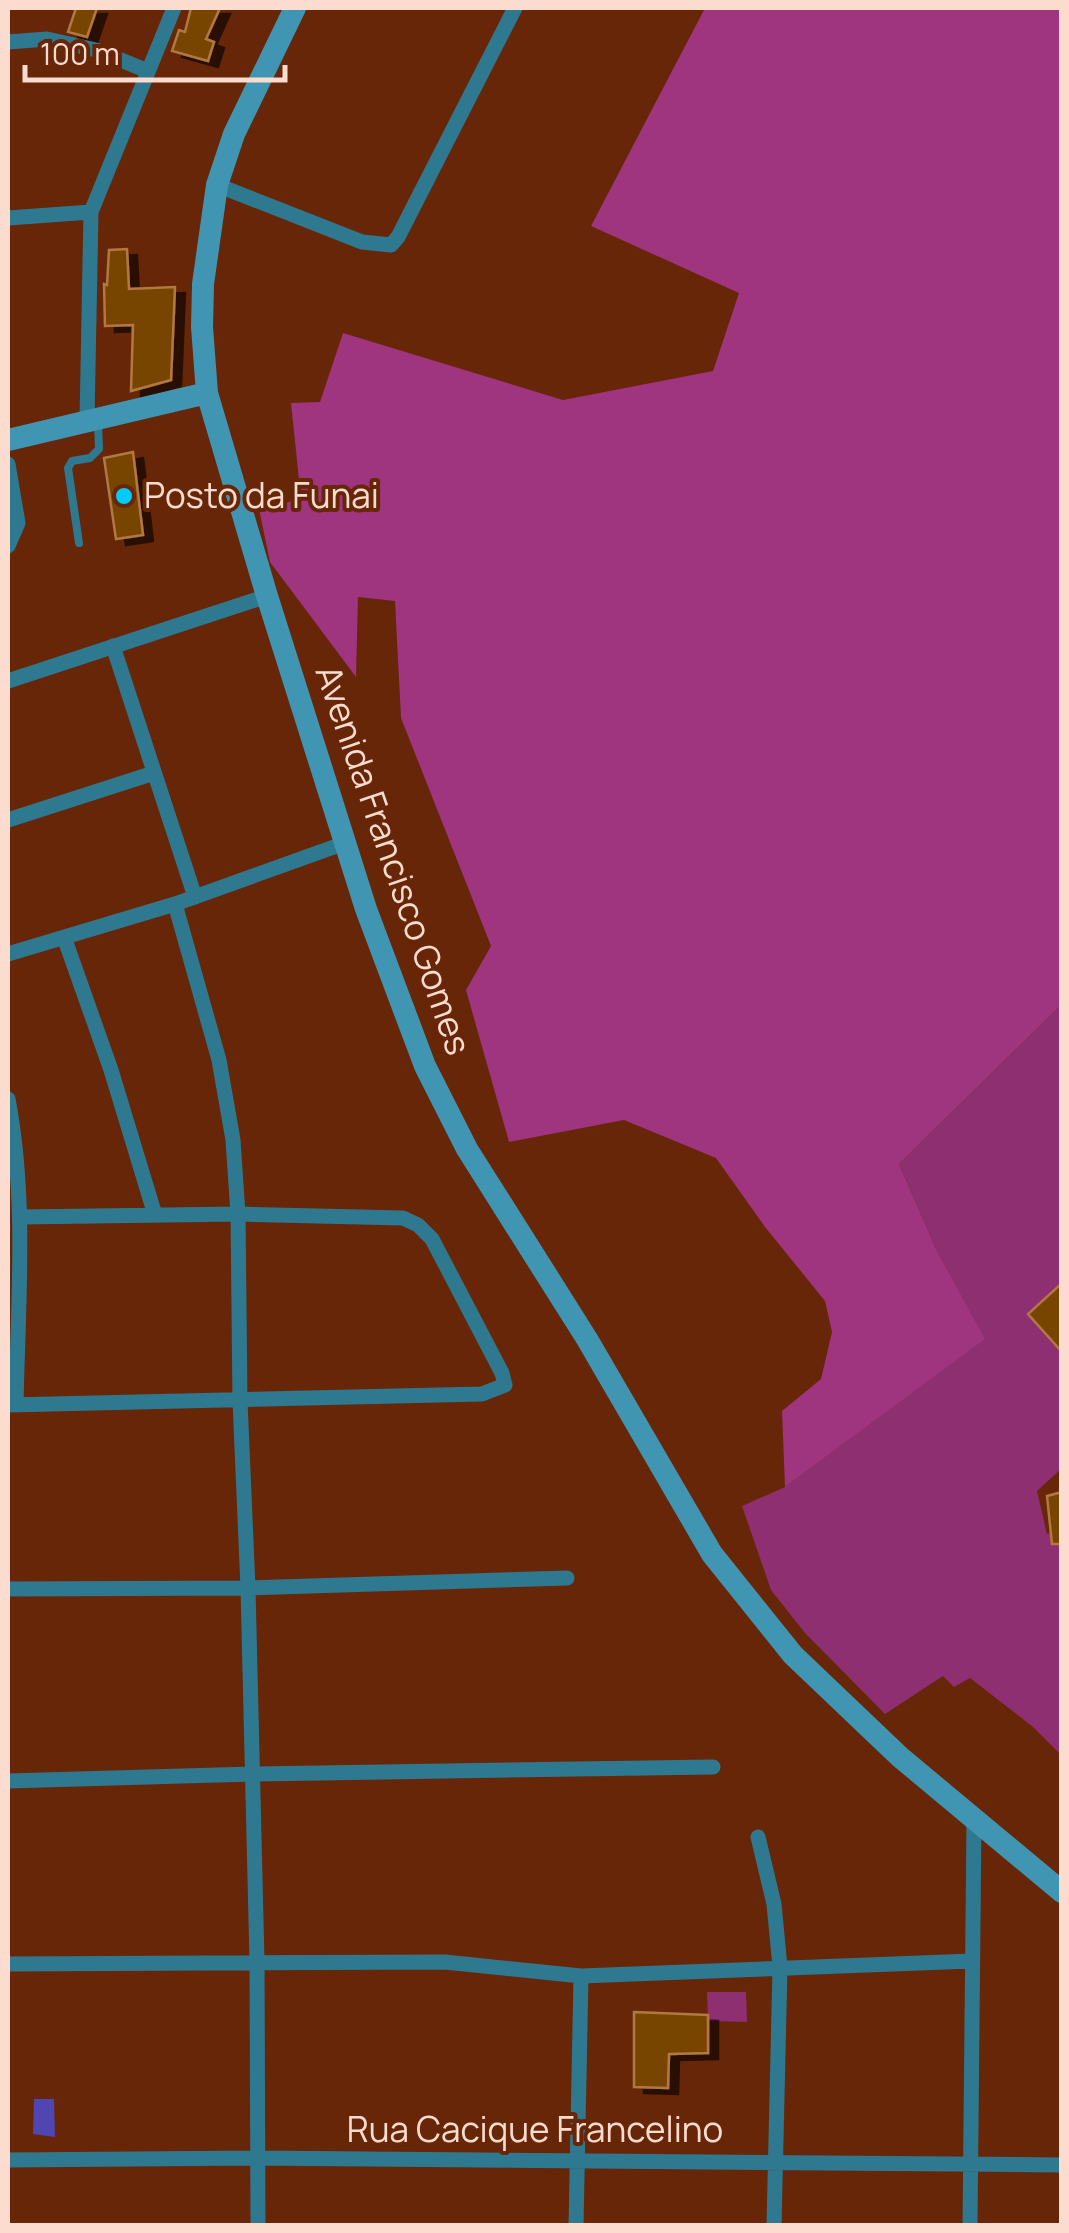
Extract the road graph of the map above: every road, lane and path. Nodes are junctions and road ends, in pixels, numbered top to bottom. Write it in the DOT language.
graph roads {
  1 [pos="174,8"];
  2 [pos="295,8"];
  3 [pos="515,8"];
  4 [pos="8,42"];
  5 [pos="148,71"];
  6 [pos="217,185"];
  7 [pos="91,212"];
  8 [pos="8,218"];
  9 [pos="207,393"];
  10 [pos="92,419"];
  11 [pos="8,440"];
  12 [pos="8,464"];
  13 [pos="79,544"];
  14 [pos="8,546"];
  15 [pos="266,596"];
  16 [pos="113,646"];
  17 [pos="8,681"];
  18 [pos="154,773"];
  19 [pos="8,820"];
  20 [pos="346,843"];
  21 [pos="195,897"];
  22 [pos="175,904"];
  23 [pos="64,938"];
  24 [pos="8,954"];
  25 [pos="8,1100"];
  26 [pos="238,1214"];
  27 [pos="156,1215"];
  28 [pos="20,1217"];
  29 [pos="240,1401"];
  30 [pos="12,1405"];
  31 [pos="567,1578"];
  32 [pos="248,1588"];
  33 [pos="8,1589"];
  34 [pos="713,1767"];
  35 [pos="252,1774"];
  36 [pos="8,1781"];
  37 [pos="974,1820"];
  38 [pos="758,1837"];
  39 [pos="1062,1892"];
  40 [pos="972,1960"];
  41 [pos="257,1961"];
  42 [pos="8,1964"];
  43 [pos="780,1967"];
  44 [pos="582,1976"];
  45 [pos="256,2158"];
  46 [pos="8,2160"];
  47 [pos="576,2161"];
  48 [pos="775,2162"];
  49 [pos="972,2164"];
  50 [pos="1062,2165"];
  51 [pos="258,2226"];
  52 [pos="576,2226"];
  53 [pos="774,2226"];
  54 [pos="970,2226"];
  1 -- 5 [label="street"];
  2 -- 6 [label="main road, Avenida Francisco Gomes"];
  3 -- 6 [label="street"];
  4 -- 5 [label="street"];
  5 -- 7 [label="street"];
  6 -- 9 [label="main road, Avenida Francisco Gomes"];
  7 -- 8 [label="street"];
  7 -- 10 [label="street"];
  9 -- 10 [label="main road"];
  9 -- 15 [label="main road, Avenida Francisco Gomes"];
  10 -- 11 [label="main road"];
  10 -- 13 [label="lane"];
  12 -- 14 [label="street"];
  15 -- 16 [label="street"];
  15 -- 20 [label="main road, Avenida Francisco Gomes"];
  16 -- 17 [label="street"];
  16 -- 18 [label="street"];
  18 -- 19 [label="street"];
  18 -- 21 [label="street"];
  20 -- 21 [label="street"];
  20 -- 37 [label="main road, Avenida Francisco Gomes"];
  21 -- 22 [label="street"];
  22 -- 23 [label="street"];
  22 -- 26 [label="street"];
  23 -- 24 [label="street"];
  23 -- 27 [label="street"];
  25 -- 28 [label="street"];
  26 -- 27 [label="street"];
  26 -- 29 [label="street"];
  26 -- 29 [label="street"];
  27 -- 28 [label="street"];
  28 -- 30 [label="street"];
  29 -- 30 [label="street"];
  29 -- 32 [label="street"];
  31 -- 32 [label="street"];
  32 -- 33 [label="street"];
  32 -- 35 [label="street"];
  34 -- 35 [label="street"];
  35 -- 36 [label="street"];
  35 -- 41 [label="street"];
  37 -- 39 [label="main road, Avenida Francisco Gomes"];
  37 -- 40 [label="street"];
  38 -- 43 [label="street"];
  40 -- 43 [label="street"];
  40 -- 49 [label="street"];
  41 -- 42 [label="street"];
  41 -- 44 [label="street"];
  41 -- 45 [label="street"];
  43 -- 44 [label="street"];
  43 -- 48 [label="street"];
  44 -- 47 [label="street"];
  45 -- 46 [label="street, Rua Cacique Francelino"];
  45 -- 47 [label="street, Rua Cacique Francelino"];
  45 -- 51 [label="street"];
  47 -- 48 [label="street, Rua Cacique Francelino"];
  47 -- 52 [label="street"];
  48 -- 49 [label="street, Rua Cacique Francelino"];
  48 -- 53 [label="street"];
  49 -- 50 [label="street, Rua Cacique Francelino"];
  49 -- 54 [label="street"];
}
